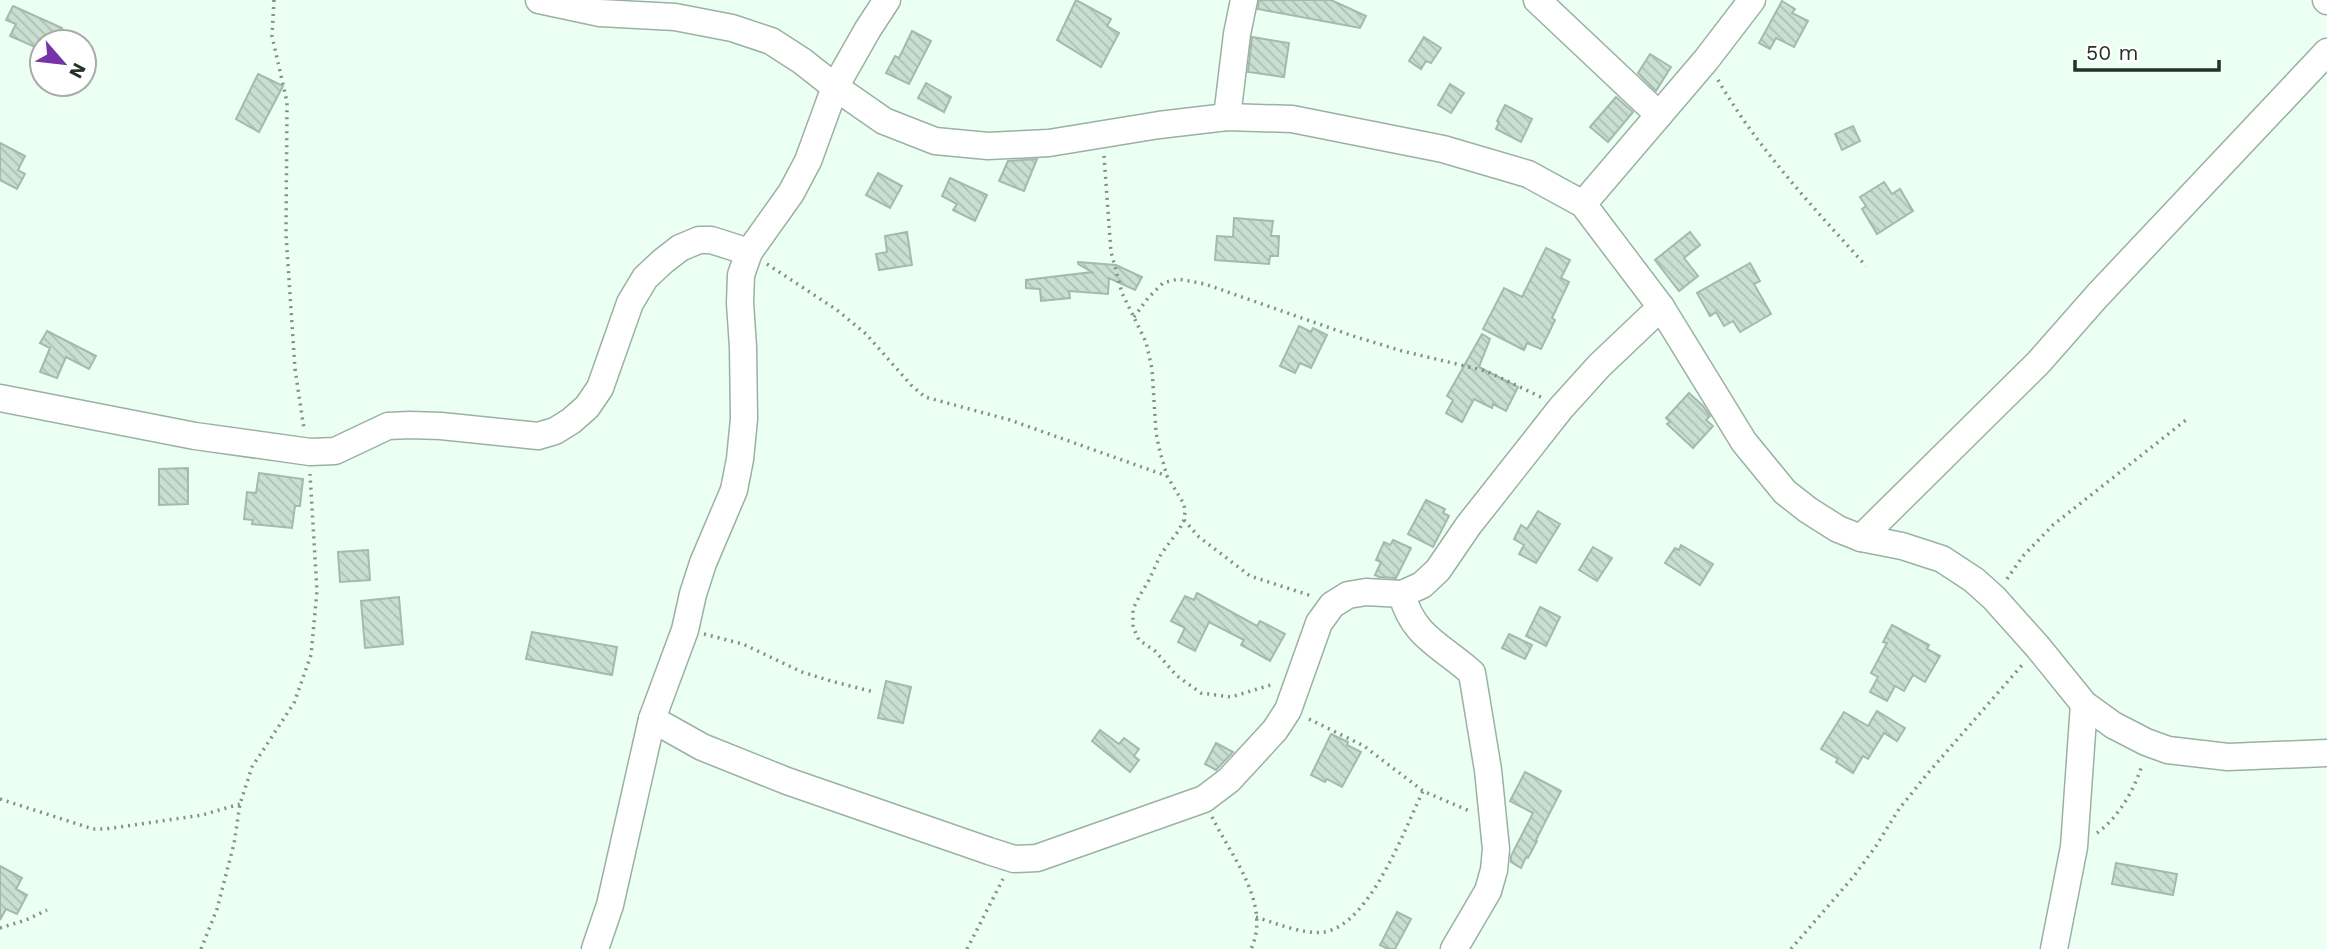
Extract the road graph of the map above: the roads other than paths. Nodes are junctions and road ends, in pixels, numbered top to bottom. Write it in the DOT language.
graph roads {
  1 [pos="539,0"];
  2 [pos="887,0"];
  3 [pos="1244,0"];
  4 [pos="1538,0"];
  5 [pos="1752,0"];
  6 [pos="2327,52"];
  7 [pos="835,88"];
  8 [pos="1659,115"];
  9 [pos="1227,117"];
  10 [pos="1583,204"];
  11 [pos="749,252"];
  12 [pos="1661,306"];
  13 [pos="0,398"];
  14 [pos="1861,538"];
  15 [pos="1402,594"];
  16 [pos="2084,704"];
  17 [pos="652,719"];
  18 [pos="2327,753"];
  19 [pos="594,949"];
  20 [pos="1454,949"];
  21 [pos="2054,949"];
  1 -- 7 [label="street"];
  2 -- 7 [label="street"];
  3 -- 9 [label="street"];
  4 -- 8 [label="street"];
  5 -- 8 [label="street"];
  6 -- 14 [label="street"];
  7 -- 9 [label="street"];
  7 -- 11 [label="street"];
  8 -- 10 [label="street"];
  9 -- 10 [label="street"];
  10 -- 12 [label="street"];
  11 -- 13 [label="street"];
  11 -- 17 [label="street"];
  12 -- 14 [label="street"];
  12 -- 15 [label="street"];
  14 -- 16 [label="street"];
  15 -- 17 [label="street"];
  15 -- 20 [label="street"];
  16 -- 18 [label="street"];
  16 -- 21 [label="street"];
  17 -- 19 [label="street"];
}
